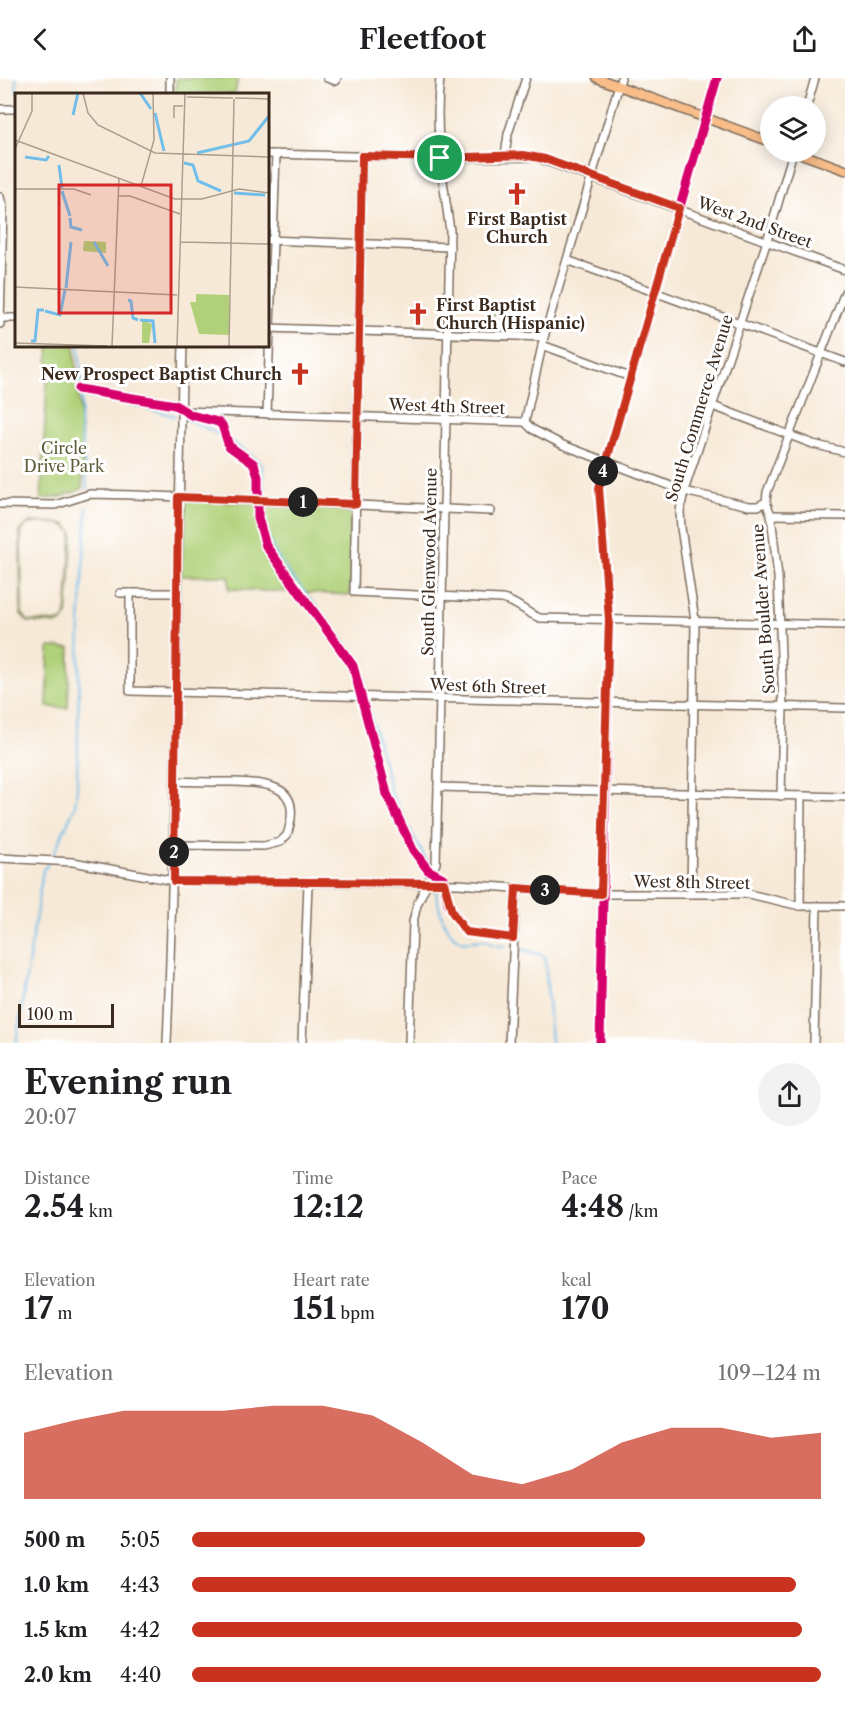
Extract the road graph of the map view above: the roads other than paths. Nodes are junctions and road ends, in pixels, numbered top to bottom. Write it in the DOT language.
graph roads {
  1 [pos="327,78"];
  2 [pos="440,78"];
  3 [pos="526,78"];
  4 [pos="597,78"];
  5 [pos="717,78"];
  6 [pos="815,78"];
  7 [pos="336,80"];
  8 [pos="620,82"];
  9 [pos="810,96"];
  10 [pos="705,116"];
  11 [pos="760,138"];
  12 [pos="268,154"];
  13 [pos="276,154"];
  14 [pos="362,156"];
  15 [pos="505,156"];
  16 [pos="440,158"];
  17 [pos="791,162"];
  18 [pos="822,162"];
  19 [pos="845,170"];
  20 [pos="592,178"];
  21 [pos="0,197"];
  22 [pos="679,208"];
  23 [pos="270,240"];
  24 [pos="767,241"];
  25 [pos="361,243"];
  26 [pos="450,246"];
  27 [pos="567,260"];
  28 [pos="845,270"];
  29 [pos="655,292"];
  30 [pos="845,292"];
  31 [pos="0,318"];
  32 [pos="739,323"];
  33 [pos="0,324"];
  34 [pos="269,328"];
  35 [pos="359,331"];
  36 [pos="448,335"];
  37 [pos="543,341"];
  38 [pos="183,346"];
  39 [pos="821,354"];
  40 [pos="845,362"];
  41 [pos="630,377"];
  42 [pos="713,406"];
  43 [pos="181,411"];
  44 [pos="267,414"];
  45 [pos="358,417"];
  46 [pos="446,420"];
  47 [pos="525,422"];
  48 [pos="789,435"];
  49 [pos="845,452"];
  50 [pos="606,461"];
  51 [pos="684,491"];
  52 [pos="178,497"];
  53 [pos="766,502"];
  54 [pos="0,504"];
  55 [pos="356,504"];
  56 [pos="443,509"];
  57 [pos="491,511"];
  58 [pos="771,515"];
  59 [pos="845,516"];
  60 [pos="120,593"];
  61 [pos="130,593"];
  62 [pos="177,593"];
  63 [pos="442,596"];
  64 [pos="609,619"];
  65 [pos="695,620"];
  66 [pos="779,622"];
  67 [pos="845,625"];
  68 [pos="176,691"];
  69 [pos="440,697"];
  70 [pos="608,704"];
  71 [pos="695,705"];
  72 [pos="783,708"];
  73 [pos="845,708"];
  74 [pos="175,781"];
  75 [pos="438,787"];
  76 [pos="604,791"];
  77 [pos="693,794"];
  78 [pos="781,796"];
  79 [pos="801,796"];
  80 [pos="845,797"];
  81 [pos="174,845"];
  82 [pos="0,858"];
  83 [pos="174,881"];
  84 [pos="308,884"];
  85 [pos="427,884"];
  86 [pos="516,888"];
  87 [pos="601,894"];
  88 [pos="691,894"];
  89 [pos="800,906"];
  90 [pos="817,906"];
  91 [pos="845,906"];
  92 [pos="167,1043"];
  93 [pos="302,1043"];
  94 [pos="409,1043"];
  95 [pos="509,1043"];
  96 [pos="600,1043"];
  97 [pos="814,1043"];
  1 -- 7 [label="street"];
  2 -- 16 [label="street, South Glenwood Avenue"];
  3 -- 15 [label="street"];
  4 -- 8 [label="main road"];
  5 -- 10 [label="street"];
  6 -- 9 [label="street"];
  8 -- 10 [label="main road"];
  8 -- 20 [label="street"];
  10 -- 11 [label="main road"];
  10 -- 22 [label="street"];
  12 -- 13 [label="street, West 2nd Street"];
  13 -- 14 [label="street, West 2nd Street"];
  13 -- 23 [label="street"];
  14 -- 16 [label="street, West 2nd Street"];
  14 -- 25 [label="street"];
  15 -- 16 [label="street, West 2nd Street"];
  15 -- 20 [label="street, West 2nd Street"];
  16 -- 26 [label="street, South Glenwood Avenue"];
  17 -- 24 [label="street, South Commerce Avenue"];
  18 -- 19 [label="main road"];
  20 -- 22 [label="street, West 2nd Street"];
  20 -- 27 [label="street"];
  21 -- 31 [label="street"];
  22 -- 24 [label="street, West 2nd Street"];
  22 -- 29 [label="street"];
  23 -- 25 [label="street"];
  23 -- 34 [label="street"];
  24 -- 28 [label="street, West 2nd Street"];
  24 -- 32 [label="street, South Commerce Avenue"];
  25 -- 26 [label="street"];
  25 -- 35 [label="street"];
  26 -- 36 [label="street, South Glenwood Avenue"];
  27 -- 29 [label="street"];
  27 -- 37 [label="street"];
  29 -- 32 [label="street"];
  29 -- 41 [label="street"];
  30 -- 39 [label="street, South Boulder Avenue"];
  31 -- 33 [label="street"];
  32 -- 39 [label="street"];
  32 -- 42 [label="street, South Commerce Avenue"];
  34 -- 35 [label="street"];
  34 -- 44 [label="street"];
  35 -- 36 [label="street"];
  35 -- 45 [label="street"];
  36 -- 37 [label="street"];
  36 -- 46 [label="street, South Glenwood Avenue"];
  37 -- 41 [label="street"];
  37 -- 47 [label="street"];
  38 -- 43 [label="street"];
  39 -- 40 [label="street"];
  39 -- 48 [label="street, South Boulder Avenue"];
  41 -- 50 [label="street"];
  42 -- 48 [label="street"];
  42 -- 51 [label="street, South Commerce Avenue"];
  43 -- 44 [label="street, West 4th Street"];
  43 -- 52 [label="street"];
  44 -- 45 [label="street, West 4th Street"];
  45 -- 46 [label="street, West 4th Street"];
  45 -- 55 [label="street"];
  46 -- 47 [label="street, West 4th Street"];
  46 -- 56 [label="street, South Glenwood Avenue"];
  47 -- 50 [label="street, West 4th Street"];
  48 -- 49 [label="street"];
  48 -- 53 [label="street, South Boulder Avenue"];
  50 -- 51 [label="street, West 4th Street"];
  50 -- 64 [label="street"];
  51 -- 53 [label="street, West 4th Street"];
  51 -- 65 [label="street, South Commerce Avenue"];
  52 -- 54 [label="street"];
  52 -- 55 [label="street"];
  52 -- 62 [label="street"];
  53 -- 58 [label="street, South Boulder Avenue"];
  55 -- 56 [label="street"];
  55 -- 63 [label="street"];
  56 -- 57 [label="street"];
  56 -- 63 [label="street, South Glenwood Avenue"];
  58 -- 59 [label="street"];
  58 -- 66 [label="street, South Boulder Avenue"];
  60 -- 61 [label="street"];
  61 -- 62 [label="street"];
  61 -- 68 [label="street, West 6th Street"];
  62 -- 68 [label="street"];
  63 -- 64 [label="street"];
  63 -- 69 [label="street, South Glenwood Avenue"];
  64 -- 65 [label="street"];
  64 -- 70 [label="street"];
  65 -- 66 [label="street"];
  65 -- 71 [label="street, South Commerce Avenue"];
  66 -- 67 [label="street"];
  66 -- 72 [label="street, South Boulder Avenue"];
  68 -- 69 [label="street, West 6th Street"];
  68 -- 74 [label="street"];
  69 -- 70 [label="street, West 6th Street"];
  69 -- 75 [label="street, South Glenwood Avenue"];
  70 -- 71 [label="street, West 6th Street"];
  70 -- 76 [label="street"];
  71 -- 72 [label="street, West 6th Street"];
  71 -- 77 [label="street, South Commerce Avenue"];
  72 -- 73 [label="street, West 6th Street"];
  72 -- 78 [label="street, South Boulder Avenue"];
  74 -- 81 [label="street"];
  74 -- 81 [label="street"];
  75 -- 76 [label="street"];
  75 -- 85 [label="street, South Glenwood Avenue"];
  76 -- 77 [label="street"];
  76 -- 87 [label="street"];
  77 -- 78 [label="street"];
  77 -- 88 [label="street, South Commerce Avenue"];
  78 -- 79 [label="street"];
  79 -- 80 [label="street"];
  79 -- 89 [label="street"];
  81 -- 83 [label="street"];
  82 -- 83 [label="street, West 8th Street"];
  83 -- 84 [label="street, West 8th Street"];
  83 -- 92 [label="street"];
  84 -- 85 [label="street, West 8th Street"];
  84 -- 93 [label="street"];
  85 -- 86 [label="street, West 8th Street"];
  85 -- 94 [label="street, South Glenwood Avenue"];
  86 -- 87 [label="street, West 8th Street"];
  86 -- 95 [label="street"];
  87 -- 88 [label="street, West 8th Street"];
  87 -- 96 [label="street"];
  88 -- 89 [label="street, West 8th Street"];
  89 -- 90 [label="street, West 8th Street"];
  90 -- 91 [label="street, West 8th Street"];
  90 -- 97 [label="street"];
}
